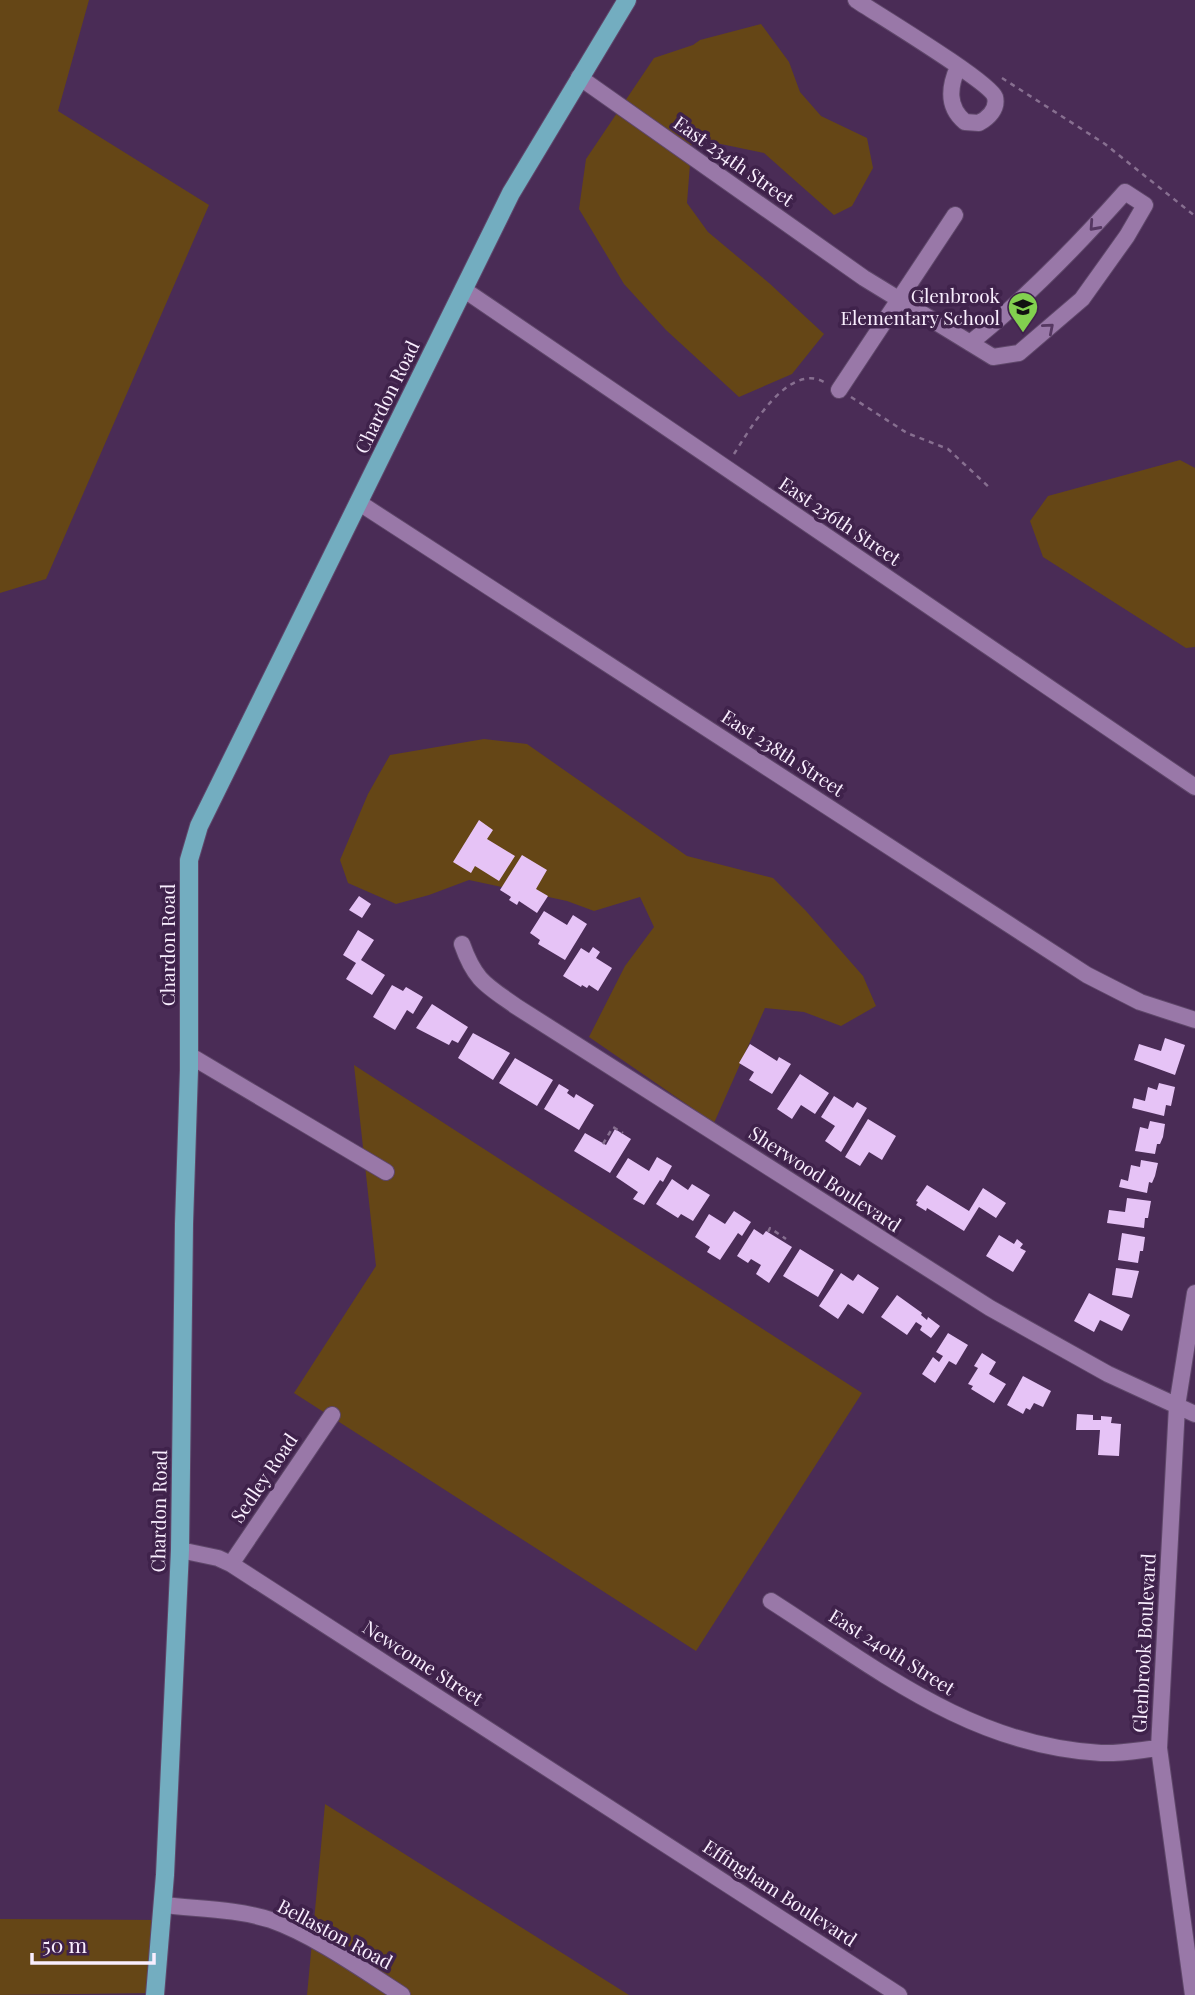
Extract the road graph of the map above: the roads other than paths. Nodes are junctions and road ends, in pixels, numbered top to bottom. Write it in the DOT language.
graph roads {
  1 [pos="627,0"];
  2 [pos="856,0"];
  3 [pos="958,68"];
  4 [pos="579,78"];
  5 [pos="955,215"];
  6 [pos="463,289"];
  7 [pos="899,300"];
  8 [pos="970,343"];
  9 [pos="839,390"];
  10 [pos="358,502"];
  11 [pos="1195,787"];
  12 [pos="462,944"];
  13 [pos="1195,1020"];
  14 [pos="189,1055"];
  15 [pos="386,1172"];
  16 [pos="1195,1293"];
  17 [pos="1177,1406"];
  18 [pos="1195,1414"];
  19 [pos="332,1415"];
  20 [pos="180,1550"];
  21 [pos="231,1564"];
  22 [pos="771,1601"];
  23 [pos="1159,1748"];
  24 [pos="638,1826"];
  25 [pos="164,1905"];
  26 [pos="155,1995"];
  27 [pos="402,1995"];
  28 [pos="899,1995"];
  29 [pos="1193,1995"];
  1 -- 4 [label="main road, Chardon Road"];
  2 -- 3 [label="street"];
  4 -- 6 [label="main road, Chardon Road"];
  4 -- 7 [label="street, East 234th Street"];
  5 -- 7 [label="street"];
  6 -- 10 [label="main road, Chardon Road"];
  6 -- 11 [label="street, East 236th Street"];
  7 -- 8 [label="street, East 234th Street"];
  7 -- 9 [label="street"];
  8 -- 8 [label="street, East 234th Street, one-way"];
  10 -- 13 [label="street, East 238th Street"];
  10 -- 14 [label="main road, Chardon Road"];
  12 -- 17 [label="street, Sherwood Boulevard"];
  14 -- 15 [label="street"];
  14 -- 20 [label="main road, Chardon Road"];
  16 -- 17 [label="street, Glenbrook Boulevard"];
  17 -- 18 [label="street, Sherwood Boulevard"];
  17 -- 23 [label="street, Glenbrook Boulevard"];
  19 -- 21 [label="street, Sedley Road"];
  20 -- 21 [label="street, Newcome Street"];
  20 -- 25 [label="main road, Chardon Road"];
  21 -- 24 [label="street, Newcome Street"];
  22 -- 23 [label="street, East 240th Street"];
  23 -- 29 [label="street, Glenbrook Boulevard"];
  24 -- 28 [label="street, Effingham Boulevard"];
  25 -- 26 [label="main road, Chardon Road"];
  25 -- 27 [label="street, Bellaston Road"];
}
